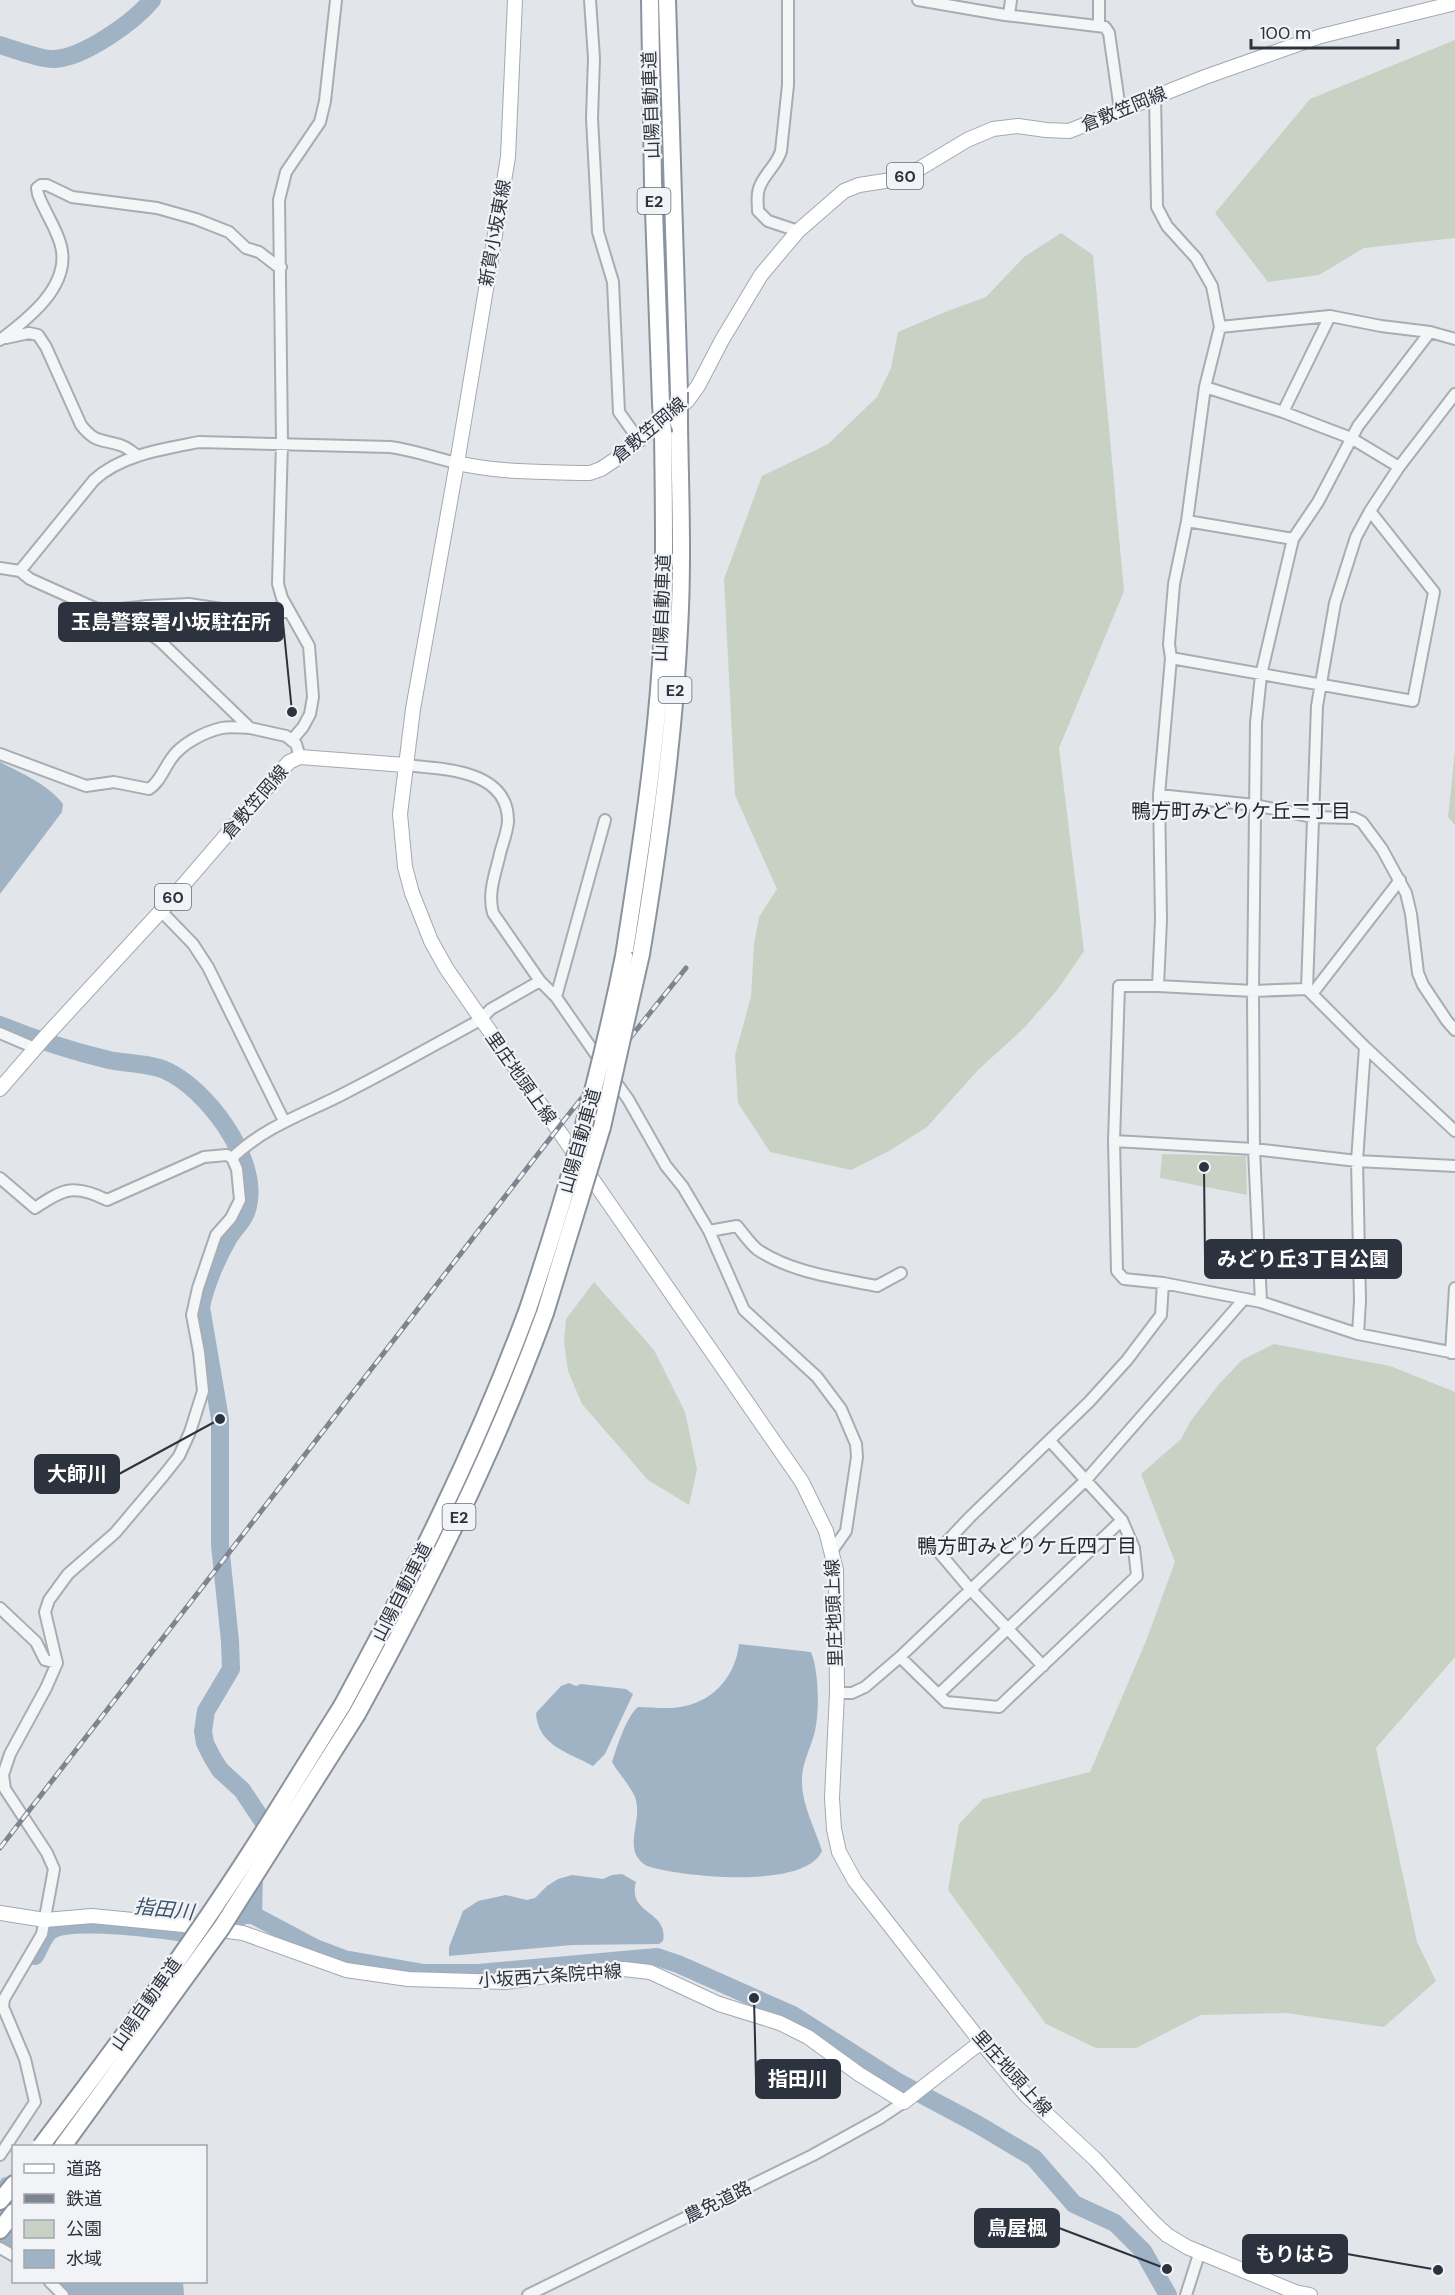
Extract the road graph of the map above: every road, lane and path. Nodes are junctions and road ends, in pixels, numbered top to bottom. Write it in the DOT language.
graph roads {
  1 [pos="336,0"];
  2 [pos="515,0"];
  3 [pos="590,0"];
  4 [pos="650,0"];
  5 [pos="667,0"];
  6 [pos="788,0"];
  7 [pos="918,0"];
  8 [pos="1011,0"];
  9 [pos="1099,0"];
  10 [pos="1455,3"];
  11 [pos="1009,15"];
  12 [pos="1099,25"];
  13 [pos="1155,96"];
  14 [pos="1120,110"];
  15 [pos="798,231"];
  16 [pos="281,267"];
  17 [pos="1330,316"];
  18 [pos="1220,327"];
  19 [pos="1430,332"];
  20 [pos="0,339"];
  21 [pos="1455,339"];
  22 [pos="1205,387"];
  23 [pos="1455,394"];
  24 [pos="1283,412"];
  25 [pos="1351,438"];
  26 [pos="638,439"];
  27 [pos="282,442"];
  28 [pos="138,456"];
  29 [pos="457,463"];
  30 [pos="1399,467"];
  31 [pos="1370,511"];
  32 [pos="1187,521"];
  33 [pos="1293,538"];
  34 [pos="0,568"];
  35 [pos="20,571"];
  36 [pos="101,611"];
  37 [pos="289,612"];
  38 [pos="1171,658"];
  39 [pos="1261,675"];
  40 [pos="1321,685"];
  41 [pos="250,728"];
  42 [pos="292,740"];
  43 [pos="0,754"];
  44 [pos="300,757"];
  45 [pos="405,765"];
  46 [pos="1159,795"];
  47 [pos="1255,805"];
  48 [pos="1312,817"];
  49 [pos="605,820"];
  50 [pos="1400,880"];
  51 [pos="161,911"];
  52 [pos="633,955"];
  53 [pos="540,981"];
  54 [pos="1158,986"];
  55 [pos="1253,991"];
  56 [pos="1310,992"];
  57 [pos="556,997"];
  58 [pos="480,1020"];
  59 [pos="1455,1030"];
  60 [pos="0,1032"];
  61 [pos="39,1043"];
  62 [pos="1365,1047"];
  63 [pos="0,1089"];
  64 [pos="284,1121"];
  65 [pos="1455,1131"];
  66 [pos="1114,1141"];
  67 [pos="1254,1149"];
  68 [pos="235,1155"];
  69 [pos="1357,1161"];
  70 [pos="1455,1166"];
  71 [pos="0,1178"];
  72 [pos="709,1232"];
  73 [pos="901,1273"];
  74 [pos="1163,1283"];
  75 [pos="1455,1288"];
  76 [pos="1244,1299"];
  77 [pos="1260,1302"];
  78 [pos="1358,1334"];
  79 [pos="1453,1353"];
  80 [pos="1050,1441"];
  81 [pos="1086,1480"];
  82 [pos="1122,1520"];
  83 [pos="832,1551"];
  84 [pos="971,1590"];
  85 [pos="0,1608"];
  86 [pos="1008,1629"];
  87 [pos="900,1657"];
  88 [pos="57,1663"];
  89 [pos="1043,1666"];
  90 [pos="837,1693"];
  91 [pos="939,1694"];
  92 [pos="349,1710"];
  93 [pos="0,1913"];
  94 [pos="45,1920"];
  95 [pos="981,2042"];
  96 [pos="908,2100"];
  97 [pos="42,2145"];
  98 [pos="64,2145"];
  99 [pos="0,2155"];
  100 [pos="12,2186"];
  101 [pos="0,2201"];
  102 [pos="12,2215"];
  103 [pos="0,2230"];
  104 [pos="1200,2251"];
  105 [pos="51,2283"];
  106 [pos="63,2295"];
  107 [pos="528,2295"];
  108 [pos="1186,2295"];
  109 [pos="1310,2295"];
  1 -- 16 [label="street"];
  2 -- 29 [label="main road, 新賀小坂東線"];
  3 -- 26 [label="street"];
  4 -- 52 [label="highway, 山陽自動車道 / E2, bridge"];
  5 -- 52 [label="highway, 山陽自動車道 / E2, bridge"];
  6 -- 15 [label="street"];
  7 -- 11 [label="street"];
  8 -- 11 [label="street"];
  9 -- 12 [label="street"];
  10 -- 13 [label="main road, 倉敷笠岡線 / 60"];
  11 -- 12 [label="street"];
  12 -- 14 [label="street"];
  13 -- 14 [label="main road, 倉敷笠岡線 / 60"];
  13 -- 18 [label="street"];
  14 -- 15 [label="main road, 倉敷笠岡線 / 60"];
  15 -- 26 [label="main road, 倉敷笠岡線 / 60"];
  16 -- 20 [label="street"];
  16 -- 27 [label="street"];
  17 -- 18 [label="street"];
  17 -- 19 [label="street"];
  17 -- 24 [label="street"];
  18 -- 22 [label="street"];
  19 -- 21 [label="street"];
  19 -- 25 [label="street"];
  20 -- 28 [label="street"];
  22 -- 24 [label="street"];
  22 -- 32 [label="street"];
  23 -- 30 [label="street"];
  24 -- 25 [label="street"];
  25 -- 30 [label="street"];
  25 -- 33 [label="street"];
  26 -- 29 [label="main road, 倉敷笠岡線 / 60"];
  27 -- 28 [label="street"];
  27 -- 29 [label="street"];
  27 -- 37 [label="street"];
  28 -- 35 [label="street"];
  29 -- 45 [label="main road"];
  30 -- 31 [label="street"];
  31 -- 40 [label="street"];
  31 -- 40 [label="street"];
  32 -- 33 [label="street"];
  32 -- 38 [label="street"];
  33 -- 39 [label="street"];
  34 -- 35 [label="street"];
  35 -- 36 [label="street"];
  36 -- 37 [label="street"];
  36 -- 41 [label="street"];
  37 -- 42 [label="street"];
  38 -- 39 [label="street"];
  38 -- 46 [label="street"];
  39 -- 40 [label="street"];
  39 -- 47 [label="street"];
  40 -- 48 [label="street"];
  41 -- 42 [label="street"];
  41 -- 43 [label="street"];
  42 -- 44 [label="street"];
  44 -- 45 [label="main road, 倉敷笠岡線"];
  44 -- 51 [label="main road, 倉敷笠岡線 / 60"];
  45 -- 53 [label="street"];
  45 -- 58 [label="main road, 里庄地頭上線"];
  46 -- 47 [label="street"];
  46 -- 54 [label="street"];
  47 -- 48 [label="street"];
  47 -- 55 [label="street"];
  48 -- 50 [label="street"];
  48 -- 56 [label="street"];
  49 -- 57 [label="street"];
  50 -- 56 [label="street"];
  50 -- 59 [label="street"];
  51 -- 61 [label="main road, 倉敷笠岡線 / 60"];
  51 -- 64 [label="street"];
  52 -- 92 [label="highway, 山陽自動車道 / E2, bridge"];
  52 -- 92 [label="highway, 山陽自動車道 / E2, bridge"];
  53 -- 57 [label="street"];
  53 -- 58 [label="street"];
  54 -- 55 [label="street"];
  54 -- 66 [label="street"];
  55 -- 56 [label="street"];
  55 -- 67 [label="street"];
  56 -- 62 [label="street"];
  57 -- 72 [label="street"];
  58 -- 64 [label="street"];
  58 -- 83 [label="main road, 里庄地頭上線"];
  60 -- 61 [label="street"];
  61 -- 63 [label="main road, 倉敷笠岡線 / 60"];
  62 -- 65 [label="street"];
  62 -- 69 [label="street"];
  64 -- 68 [label="street"];
  66 -- 67 [label="street"];
  66 -- 74 [label="street"];
  67 -- 69 [label="street"];
  67 -- 77 [label="street"];
  68 -- 71 [label="street"];
  68 -- 88 [label="street"];
  69 -- 70 [label="street"];
  69 -- 78 [label="street"];
  72 -- 73 [label="street"];
  72 -- 83 [label="street"];
  74 -- 76 [label="street"];
  74 -- 80 [label="street"];
  75 -- 79 [label="street"];
  76 -- 77 [label="street"];
  76 -- 81 [label="street"];
  77 -- 78 [label="street"];
  78 -- 79 [label="street"];
  80 -- 81 [label="street"];
  80 -- 84 [label="street"];
  81 -- 82 [label="street"];
  81 -- 84 [label="street"];
  82 -- 86 [label="street"];
  82 -- 89 [label="street"];
  83 -- 90 [label="main road, 里庄地頭上線"];
  84 -- 86 [label="street"];
  84 -- 87 [label="street"];
  85 -- 88 [label="street"];
  86 -- 89 [label="street"];
  86 -- 91 [label="street"];
  87 -- 90 [label="street"];
  87 -- 91 [label="street"];
  88 -- 94 [label="street"];
  89 -- 91 [label="street"];
  90 -- 95 [label="main road, 里庄地頭上線"];
  92 -- 97 [label="highway, 山陽自動車道 / E2, bridge"];
  92 -- 98 [label="highway, 山陽自動車道 / E2, bridge"];
  93 -- 94 [label="main road, 小坂西六条院中線"];
  94 -- 96 [label="main road, 小坂西六条院中線, bridge"];
  94 -- 99 [label="street"];
  95 -- 96 [label="main road"];
  95 -- 104 [label="main road, 里庄地頭上線"];
  96 -- 107 [label="street, 農免道路"];
  100 -- 101 [label="highway"];
  102 -- 103 [label="highway"];
  104 -- 108 [label="street"];
  104 -- 109 [label="main road, 里庄地頭上線"];
  105 -- 106 [label="street"];
}
